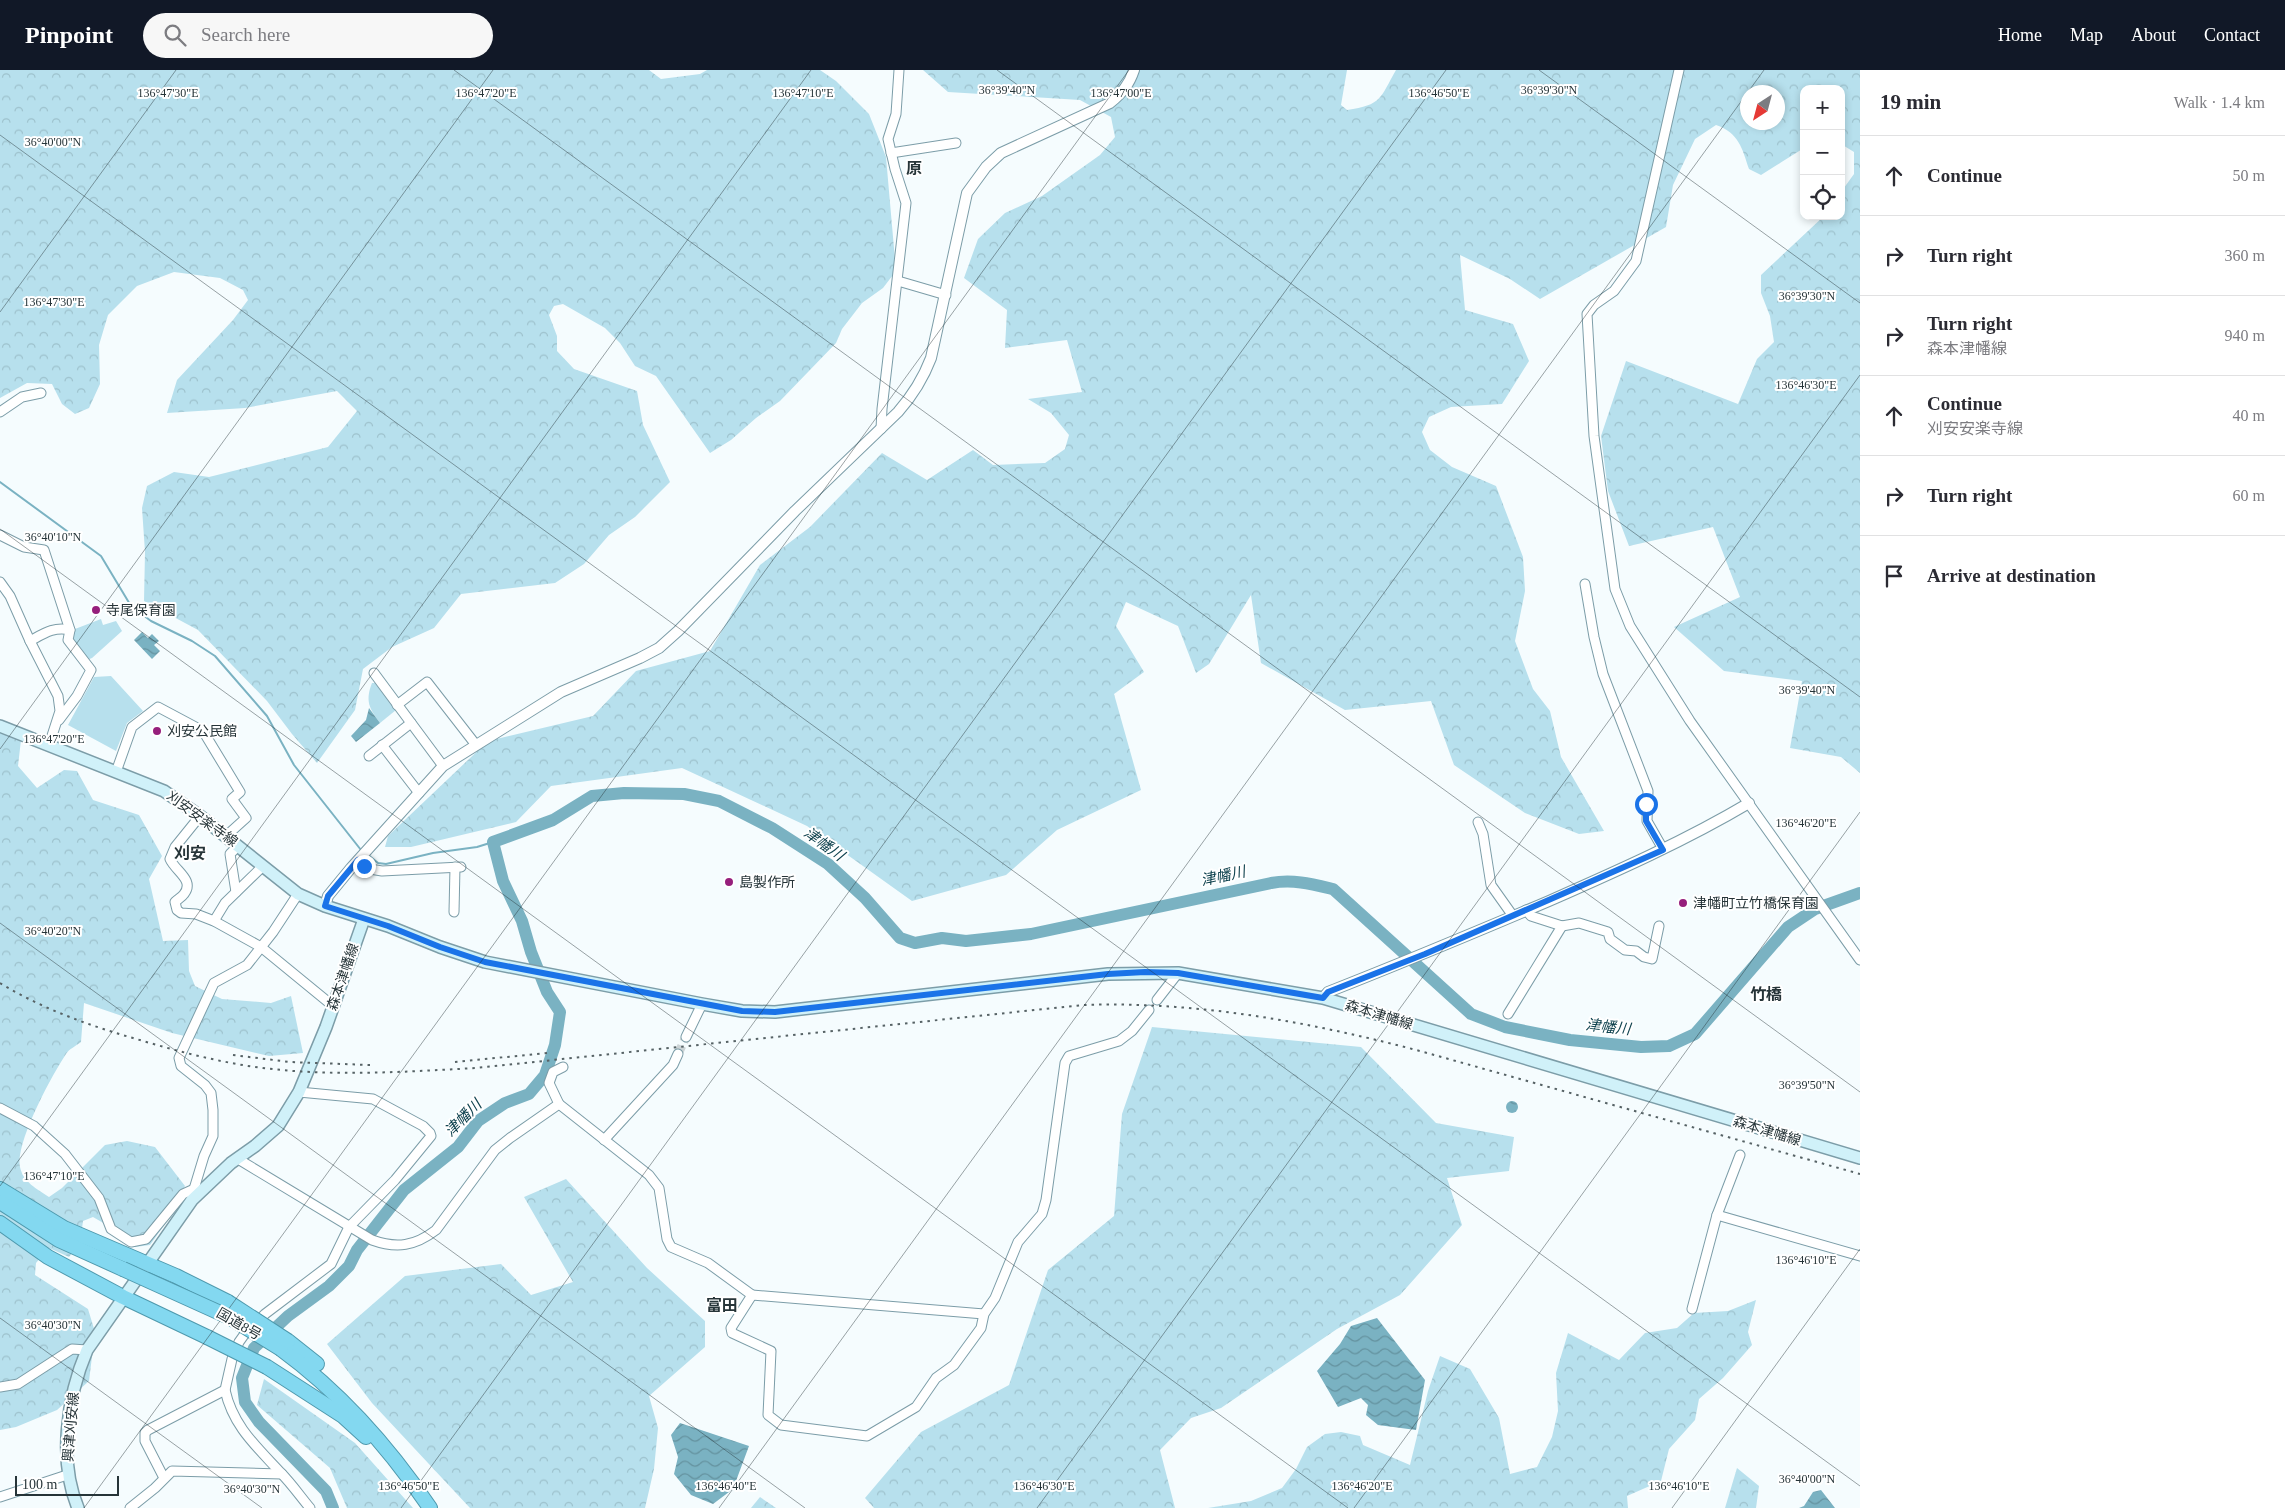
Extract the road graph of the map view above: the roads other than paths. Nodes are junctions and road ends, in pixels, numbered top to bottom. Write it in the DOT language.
graph roads {
  1 [pos="899,70"];
  2 [pos="1134,70"];
  3 [pos="1679,70"];
  4 [pos="956,143"];
  5 [pos="891,153"];
  6 [pos="898,281"];
  7 [pos="946,296"];
  8 [pos="41,393"];
  9 [pos="0,412"];
  10 [pos="881,429"];
  11 [pos="0,535"];
  12 [pos="0,582"];
  13 [pos="1585,584"];
  14 [pos="70,630"];
  15 [pos="30,641"];
  16 [pos="374,673"];
  17 [pos="397,705"];
  18 [pos="59,720"];
  19 [pos="411,723"];
  20 [pos="0,726"];
  21 [pos="49,745"];
  22 [pos="382,745"];
  23 [pos="476,745"];
  24 [pos="368,756"];
  25 [pos="443,766"];
  26 [pos="116,772"];
  27 [pos="419,793"];
  28 [pos="1749,803"];
  29 [pos="200,816"];
  30 [pos="1478,822"];
  31 [pos="226,836"];
  32 [pos="238,846"];
  33 [pos="1663,850"];
  34 [pos="362,855"];
  35 [pos="263,866"];
  36 [pos="236,892"];
  37 [pos="298,894"];
  38 [pos="325,906"];
  39 [pos="1526,910"];
  40 [pos="454,912"];
  41 [pos="1513,916"];
  42 [pos="364,919"];
  43 [pos="214,921"];
  44 [pos="1562,926"];
  45 [pos="1658,926"];
  46 [pos="262,947"];
  47 [pos="1860,960"];
  48 [pos="1178,973"];
  49 [pos="1323,998"];
  50 [pos="1157,1000"];
  51 [pos="702,1004"];
  52 [pos="333,1006"];
  53 [pos="1148,1010"];
  54 [pos="1508,1014"];
  55 [pos="686,1037"];
  56 [pos="678,1054"];
  57 [pos="564,1067"];
  58 [pos="299,1092"];
  59 [pos="559,1104"];
  60 [pos="0,1108"];
  61 [pos="604,1140"];
  62 [pos="1740,1155"];
  63 [pos="1860,1158"];
  64 [pos="238,1159"];
  65 [pos="0,1189"];
  66 [pos="193,1195"];
  67 [pos="0,1202"];
  68 [pos="1717,1215"];
  69 [pos="0,1223"];
  70 [pos="349,1227"];
  71 [pos="1860,1256"];
  72 [pos="147,1264"];
  73 [pos="752,1295"];
  74 [pos="123,1298"];
  75 [pos="1692,1309"];
  76 [pos="984,1314"];
  77 [pos="285,1345"];
  78 [pos="87,1350"];
  79 [pos="0,1387"];
  80 [pos="226,1390"];
  81 [pos="282,1474"];
  82 [pos="67,1475"];
  83 [pos="164,1478"];
  84 [pos="0,1497"];
  85 [pos="78,1508"];
  86 [pos="130,1508"];
  87 [pos="310,1508"];
  88 [pos="430,1508"];
  1 -- 5 [label="street"];
  2 -- 7 [label="street"];
  3 -- 28 [label="street"];
  4 -- 5 [label="street"];
  5 -- 6 [label="street"];
  6 -- 7 [label="street"];
  6 -- 10 [label="street"];
  7 -- 10 [label="street"];
  8 -- 9 [label="street"];
  10 -- 23 [label="street"];
  11 -- 14 [label="street"];
  12 -- 15 [label="street"];
  13 -- 33 [label="street"];
  14 -- 15 [label="street"];
  14 -- 18 [label="street"];
  15 -- 18 [label="street"];
  16 -- 17 [label="street"];
  17 -- 19 [label="street"];
  17 -- 23 [label="street"];
  18 -- 21 [label="street"];
  19 -- 22 [label="street"];
  19 -- 25 [label="street"];
  20 -- 21 [label="main road, 刈安安楽寺線"];
  21 -- 26 [label="main road, 刈安安楽寺線"];
  22 -- 24 [label="street"];
  22 -- 27 [label="street"];
  23 -- 25 [label="street"];
  25 -- 27 [label="street"];
  26 -- 29 [label="main road, 刈安安楽寺線"];
  26 -- 31 [label="street"];
  27 -- 34 [label="street"];
  28 -- 33 [label="street"];
  28 -- 47 [label="street"];
  29 -- 31 [label="main road, 刈安安楽寺線"];
  29 -- 43 [label="street"];
  30 -- 41 [label="street"];
  31 -- 32 [label="main road, 刈安安楽寺線"];
  32 -- 35 [label="main road, 刈安安楽寺線"];
  32 -- 36 [label="street"];
  33 -- 39 [label="street"];
  34 -- 38 [label="street"];
  34 -- 40 [label="street"];
  35 -- 36 [label="street"];
  35 -- 37 [label="main road, 刈安安楽寺線"];
  36 -- 43 [label="street"];
  37 -- 38 [label="main road, 刈安安楽寺線"];
  37 -- 46 [label="street"];
  38 -- 42 [label="main road, 刈安安楽寺線"];
  39 -- 41 [label="street"];
  39 -- 44 [label="street"];
  41 -- 49 [label="street"];
  42 -- 51 [label="main road, 森本津幡線"];
  42 -- 52 [label="main road, 森本津幡線"];
  43 -- 46 [label="street"];
  44 -- 45 [label="street"];
  44 -- 54 [label="street"];
  46 -- 52 [label="street"];
  46 -- 66 [label="street"];
  48 -- 49 [label="main road, 森本津幡線"];
  48 -- 50 [label="street"];
  48 -- 51 [label="main road, 森本津幡線"];
  49 -- 63 [label="main road, 森本津幡線"];
  51 -- 55 [label="street"];
  52 -- 58 [label="main road, 森本津幡線"];
  53 -- 76 [label="street"];
  56 -- 61 [label="street"];
  57 -- 59 [label="street"];
  58 -- 64 [label="main road, 森本津幡線"];
  58 -- 70 [label="street"];
  59 -- 61 [label="street"];
  59 -- 70 [label="street"];
  60 -- 66 [label="street"];
  61 -- 73 [label="street"];
  62 -- 68 [label="street"];
  64 -- 66 [label="main road, 森本津幡線"];
  64 -- 70 [label="street"];
  65 -- 72 [label="highway"];
  66 -- 72 [label="main road, 森本津幡線"];
  67 -- 77 [label="highway, 国道8号, bridge"];
  68 -- 71 [label="street"];
  68 -- 75 [label="street"];
  69 -- 74 [label="highway"];
  70 -- 80 [label="street"];
  72 -- 74 [label="main road, 森本津幡線"];
  72 -- 77 [label="highway, bridge"];
  73 -- 76 [label="street"];
  73 -- 76 [label="street"];
  74 -- 78 [label="main road, 興津刈安線"];
  74 -- 88 [label="highway, bridge"];
  77 -- 88 [label="highway, 国道8号"];
  78 -- 79 [label="street"];
  78 -- 82 [label="main road, 興津刈安線"];
  80 -- 81 [label="street"];
  80 -- 83 [label="street"];
  81 -- 83 [label="street"];
  81 -- 87 [label="street"];
  82 -- 84 [label="street"];
  82 -- 85 [label="main road, 興津刈安線"];
  83 -- 86 [label="street"];
}
